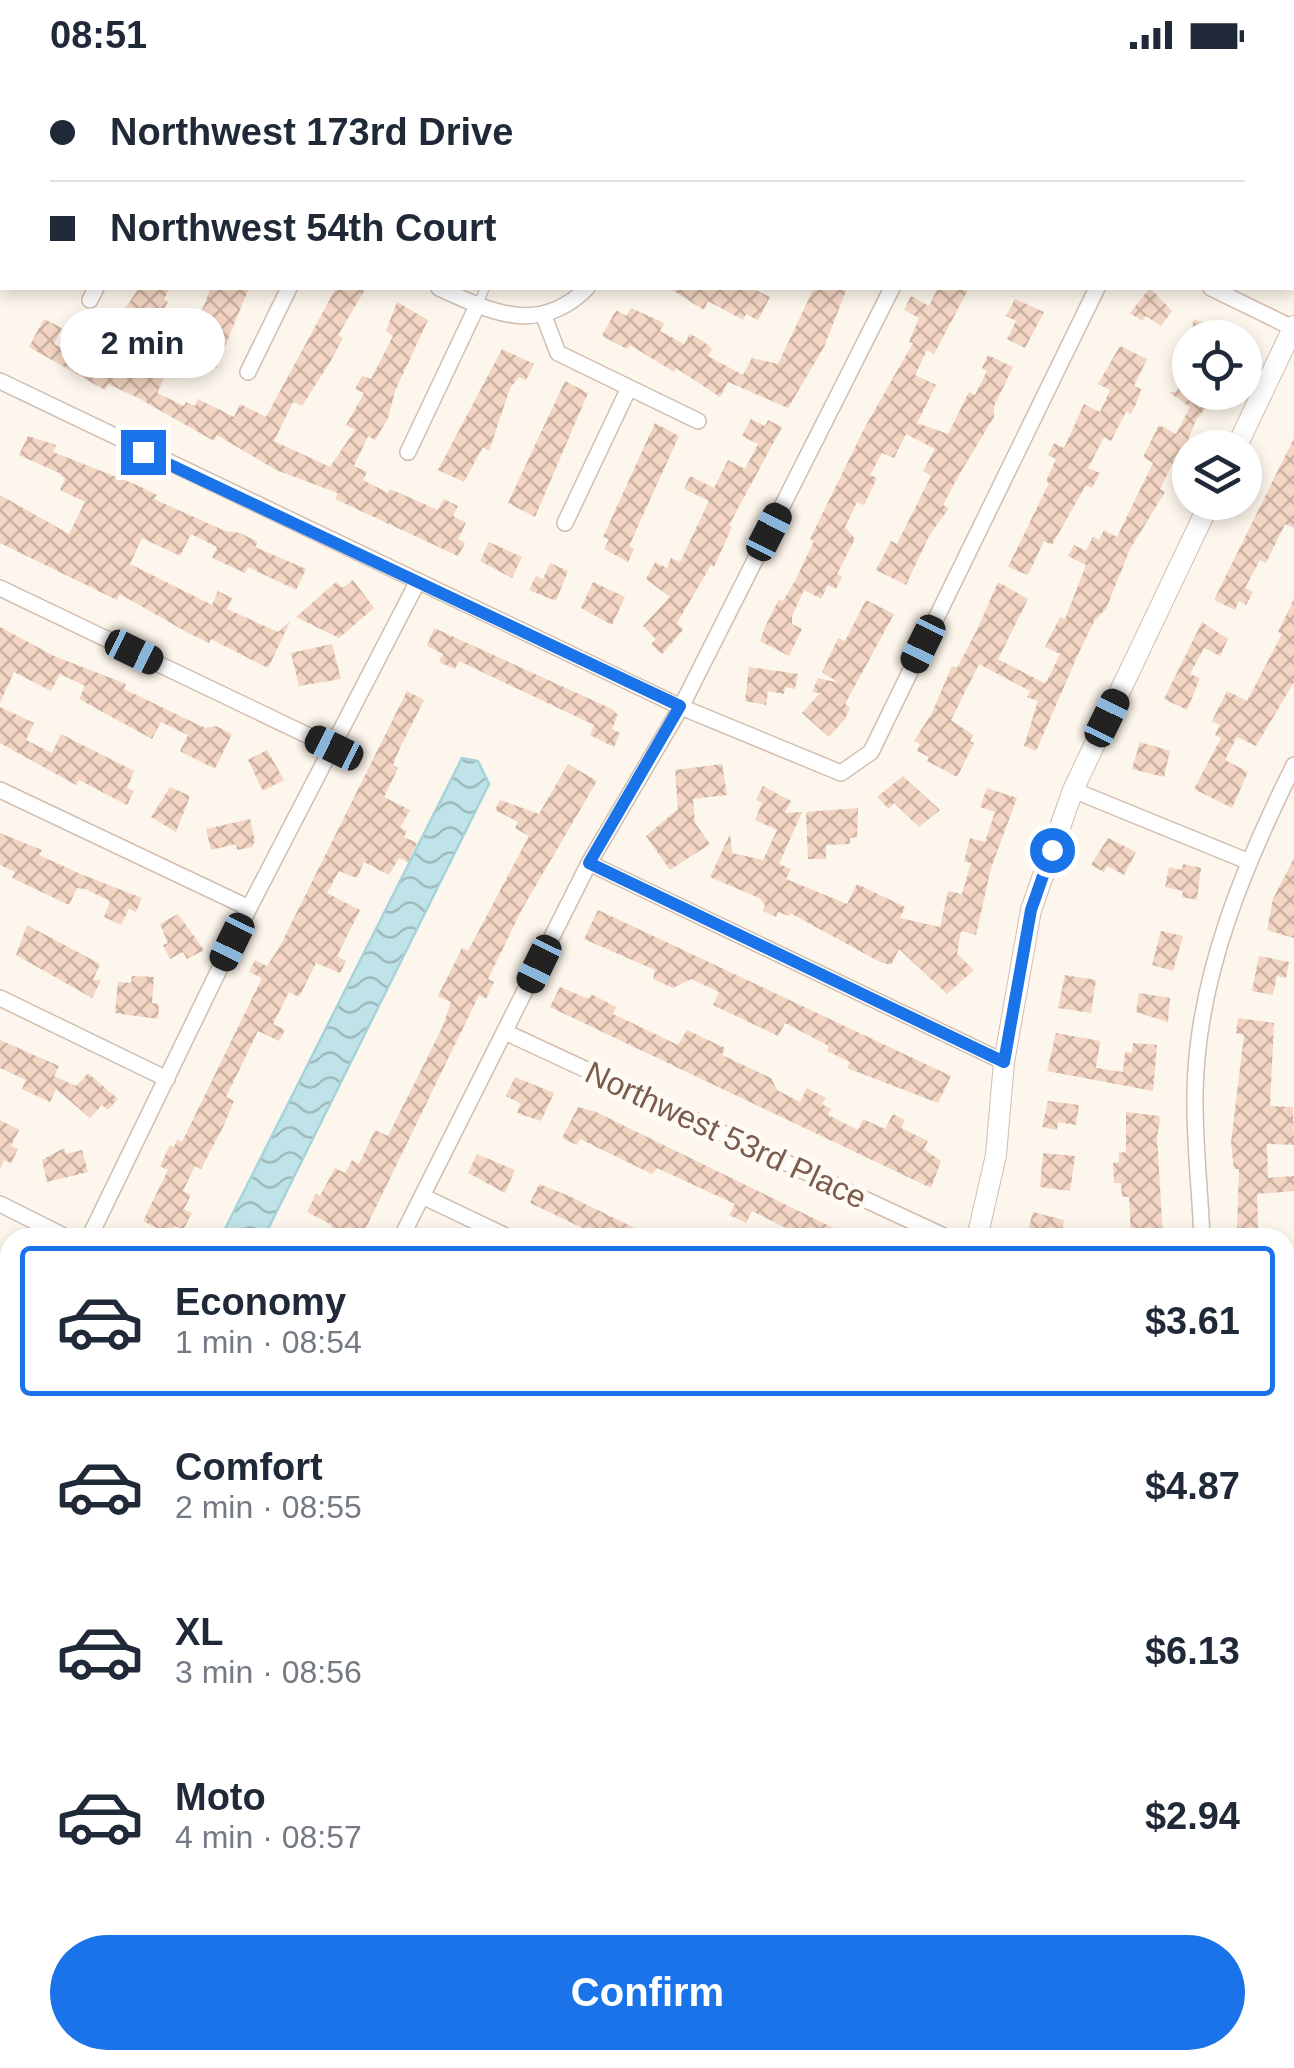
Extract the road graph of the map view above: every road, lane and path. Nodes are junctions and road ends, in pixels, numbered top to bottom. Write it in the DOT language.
graph roads {
  1 [pos="288,290"];
  2 [pos="442,290"];
  3 [pos="484,290"];
  4 [pos="586,290"];
  5 [pos="891,290"];
  6 [pos="1097,290"];
  7 [pos="1215,290"];
  8 [pos="478,306"];
  9 [pos="544,314"];
  10 [pos="1294,327"];
  11 [pos="248,372"];
  12 [pos="0,382"];
  13 [pos="628,390"];
  14 [pos="698,421"];
  15 [pos="1245,430"];
  16 [pos="408,452"];
  17 [pos="1201,520"];
  18 [pos="565,523"];
  19 [pos="418,580"];
  20 [pos="0,588"];
  21 [pos="680,706"];
  22 [pos="334,748"];
  23 [pos="1294,764"];
  24 [pos="0,790"];
  25 [pos="1073,790"];
  26 [pos="1247,861"];
  27 [pos="589,863"];
  28 [pos="249,908"];
  29 [pos="0,998"];
  30 [pos="505,1032"];
  31 [pos="1004,1062"];
  32 [pos="167,1079"];
  33 [pos="422,1196"];
  34 [pos="0,1204"];
  35 [pos="48,1228"];
  36 [pos="94,1228"];
  37 [pos="407,1228"];
  38 [pos="489,1228"];
  39 [pos="926,1228"];
  40 [pos="979,1228"];
  41 [pos="1201,1228"];
  1 -- 11 [label="street"];
  2 -- 8 [label="street"];
  3 -- 8 [label="lane"];
  4 -- 9 [label="street"];
  5 -- 21 [label="street"];
  6 -- 21 [label="street"];
  7 -- 10 [label="street"];
  8 -- 9 [label="street"];
  8 -- 16 [label="street"];
  9 -- 13 [label="street"];
  10 -- 15 [label="street"];
  12 -- 19 [label="street"];
  13 -- 14 [label="street"];
  13 -- 18 [label="street"];
  17 -- 25 [label="street"];
  19 -- 21 [label="street"];
  19 -- 22 [label="street"];
  20 -- 22 [label="street"];
  21 -- 27 [label="street"];
  22 -- 28 [label="street"];
  23 -- 26 [label="street"];
  24 -- 28 [label="street"];
  25 -- 26 [label="street"];
  25 -- 31 [label="street"];
  26 -- 41 [label="street"];
  27 -- 30 [label="street"];
  27 -- 31 [label="street"];
  28 -- 32 [label="street"];
  29 -- 32 [label="street"];
  30 -- 33 [label="street"];
  30 -- 39 [label="street, Northwest 53rd Place"];
  31 -- 40 [label="street"];
  32 -- 36 [label="street"];
  33 -- 37 [label="street"];
  33 -- 38 [label="street"];
  34 -- 35 [label="street"];
}
